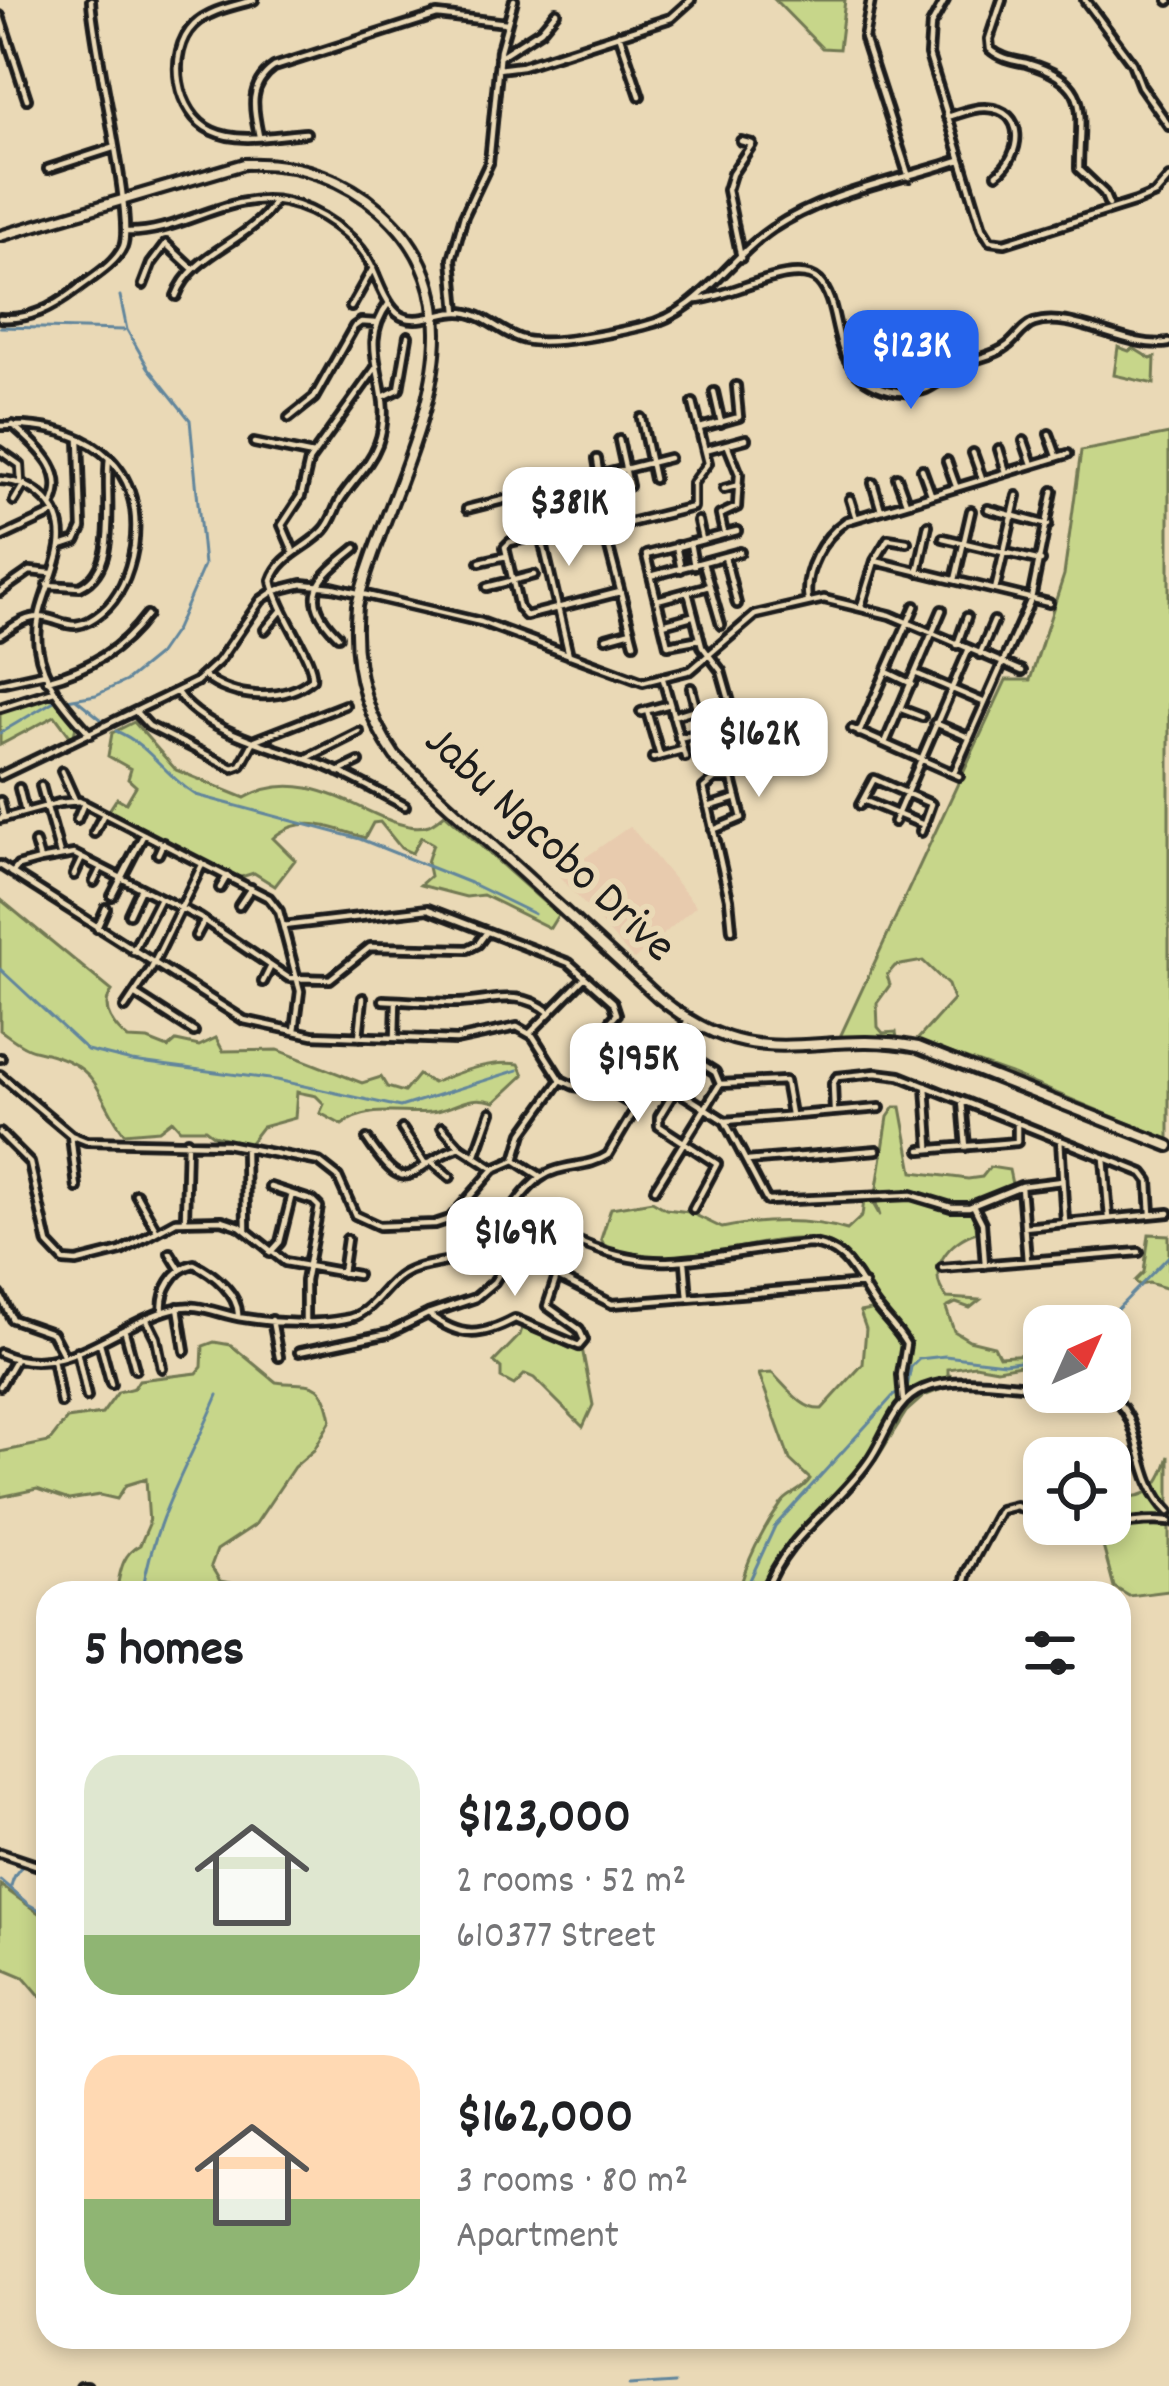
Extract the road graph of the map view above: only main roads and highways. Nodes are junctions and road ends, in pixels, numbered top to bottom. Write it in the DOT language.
graph roads {
  1 [pos="0,236"];
  2 [pos="1169,1146"];
  1 -- 2 [label="main road, Jabu Ngcobo Drive"];
}
